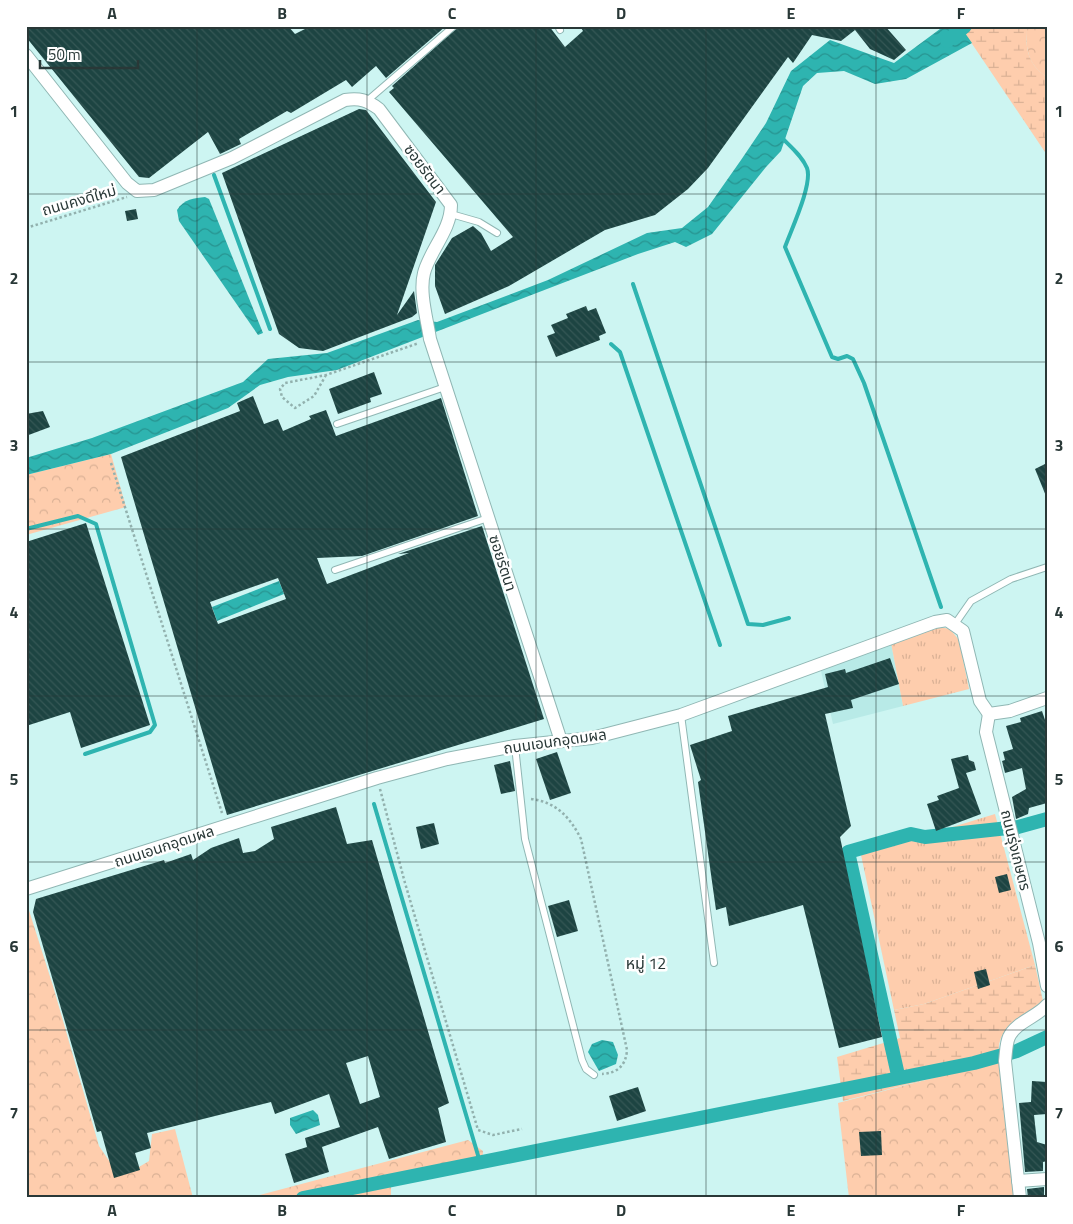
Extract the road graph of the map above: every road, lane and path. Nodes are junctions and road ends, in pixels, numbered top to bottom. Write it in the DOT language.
graph roads {
  1 [pos="454,26"];
  2 [pos="26,55"];
  3 [pos="368,100"];
  4 [pos="137,191"];
  5 [pos="450,214"];
  6 [pos="26,228"];
  7 [pos="497,233"];
  8 [pos="430,340"];
  9 [pos="326,375"];
  10 [pos="445,387"];
  11 [pos="337,424"];
  12 [pos="111,462"];
  13 [pos="488,518"];
  14 [pos="1047,567"];
  15 [pos="336,570"];
  16 [pos="956,624"];
  17 [pos="1047,698"];
  18 [pos="989,714"];
  19 [pos="681,715"];
  20 [pos="561,741"];
  21 [pos="515,746"];
  22 [pos="377,778"];
  23 [pos="522,798"];
  24 [pos="226,827"];
  25 [pos="26,890"];
  26 [pos="714,963"];
  27 [pos="1047,986"];
  28 [pos="1047,1005"];
  29 [pos="594,1075"];
  30 [pos="522,1129"];
  31 [pos="1047,1179"];
  32 [pos="1018,1181"];
  33 [pos="1020,1198"];
  1 -- 3 [label="lane"];
  2 -- 4 [label="street"];
  3 -- 4 [label="street"];
  3 -- 5 [label="street, ซอยรัตนา"];
  4 -- 6 [label="path, ถนนคงดีใหม่"];
  5 -- 7 [label="lane"];
  5 -- 8 [label="street, ซอยรัตนา"];
  8 -- 9 [label="path"];
  8 -- 10 [label="street, ซอยรัตนา"];
  9 -- 9 [label="path"];
  10 -- 11 [label="lane"];
  10 -- 13 [label="street, ซอยรัตนา"];
  12 -- 24 [label="path"];
  13 -- 15 [label="lane"];
  13 -- 20 [label="street, ซอยรัตนา"];
  14 -- 16 [label="lane"];
  16 -- 18 [label="street"];
  16 -- 19 [label="street, ถนนเอนกอุดมผล"];
  17 -- 18 [label="street"];
  18 -- 27 [label="street, ถนนรุ่งเกษตร"];
  19 -- 20 [label="street, ถนนเอนกอุดมผล"];
  19 -- 26 [label="lane"];
  20 -- 21 [label="street, ถนนเอนกอุดมผล"];
  21 -- 22 [label="street, ถนนเอนกอุดมผล"];
  21 -- 23 [label="lane"];
  22 -- 24 [label="street, ถนนเอนกอุดมผล"];
  22 -- 30 [label="path"];
  23 -- 29 [label="lane"];
  23 -- 29 [label="path"];
  24 -- 25 [label="street, ถนนเอนกอุดมผล"];
  28 -- 32 [label="street"];
  31 -- 32 [label="street"];
  32 -- 33 [label="street"];
}
